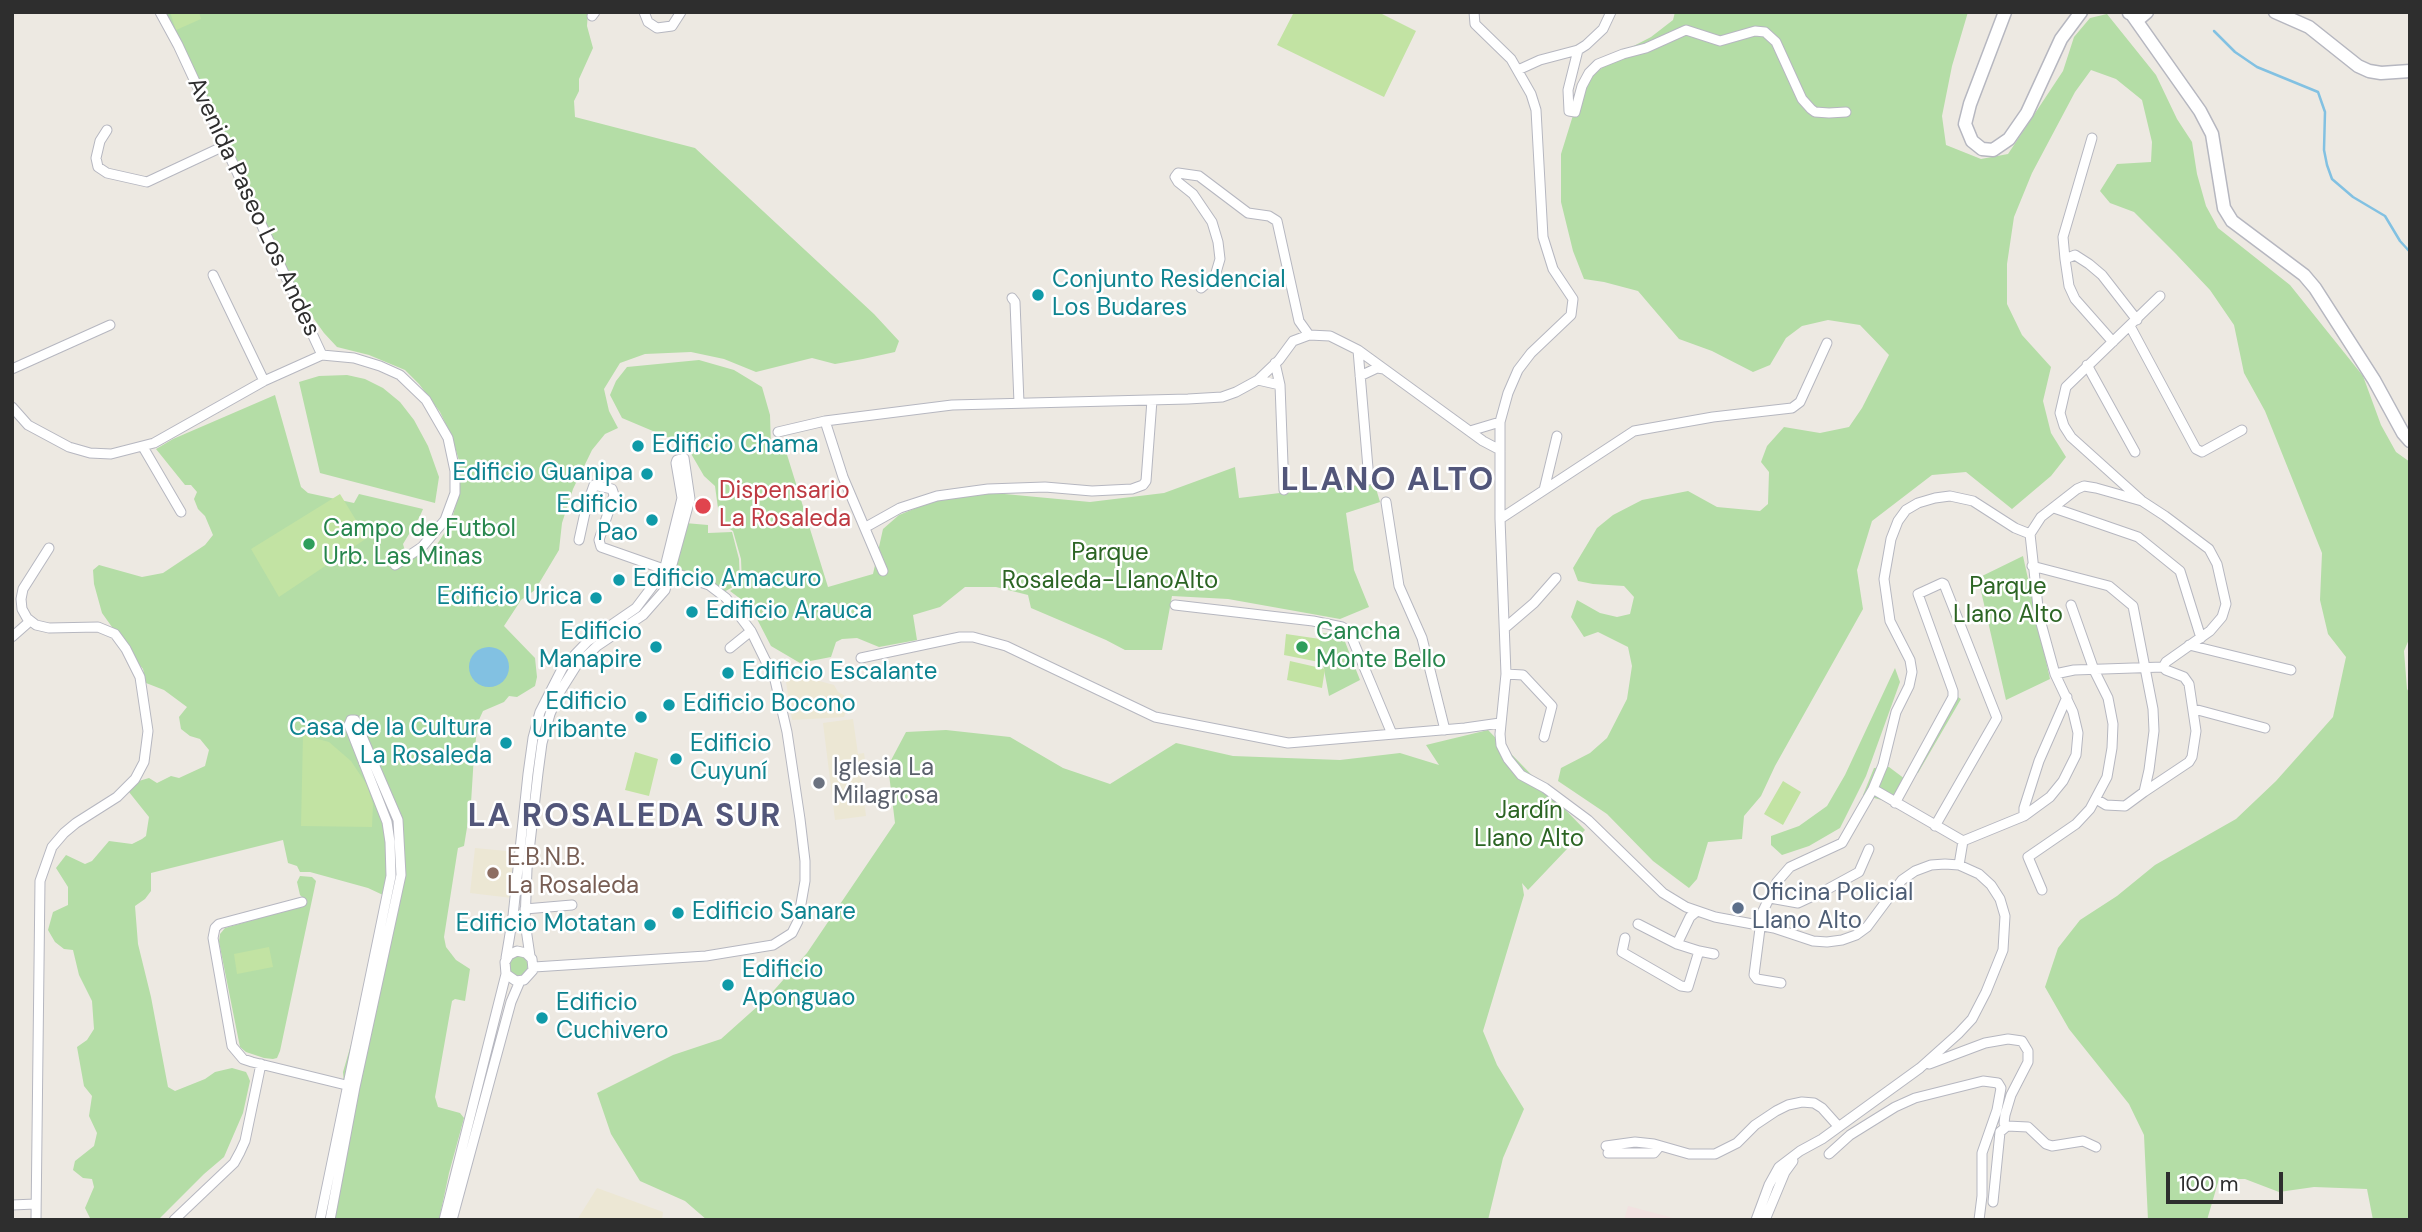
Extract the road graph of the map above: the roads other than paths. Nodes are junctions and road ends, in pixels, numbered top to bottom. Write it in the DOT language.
graph roads {
  1 [pos="160,12"];
  2 [pos="644,12"];
  3 [pos="681,12"];
  4 [pos="1474,12"];
  5 [pos="1611,12"];
  6 [pos="2005,12"];
  7 [pos="2081,12"];
  8 [pos="2275,12"];
  9 [pos="2136,14"];
  10 [pos="1578,50"];
  11 [pos="1518,70"];
  12 [pos="2410,71"];
  13 [pos="1846,112"];
  14 [pos="107,130"];
  15 [pos="2092,138"];
  16 [pos="224,146"];
  17 [pos="2065,259"];
  18 [pos="213,275"];
  19 [pos="1201,288"];
  20 [pos="2160,296"];
  21 [pos="1012,298"];
  22 [pos="1298,321"];
  23 [pos="2133,323"];
  24 [pos="110,325"];
  25 [pos="1309,335"];
  26 [pos="1293,341"];
  27 [pos="2113,342"];
  28 [pos="1828,343"];
  29 [pos="1359,350"];
  30 [pos="322,355"];
  31 [pos="1275,363"];
  32 [pos="2087,365"];
  33 [pos="12,369"];
  34 [pos="1386,369"];
  35 [pos="1360,376"];
  36 [pos="1258,380"];
  37 [pos="264,381"];
  38 [pos="1280,385"];
  39 [pos="1152,400"];
  40 [pos="1019,402"];
  41 [pos="12,407"];
  42 [pos="825,421"];
  43 [pos="1500,422"];
  44 [pos="2242,430"];
  45 [pos="1470,431"];
  46 [pos="778,432"];
  47 [pos="1557,436"];
  48 [pos="2410,442"];
  49 [pos="143,447"];
  50 [pos="1500,450"];
  51 [pos="2135,452"];
  52 [pos="1369,480"];
  53 [pos="1284,490"];
  54 [pos="1544,490"];
  55 [pos="2142,501"];
  56 [pos="1386,502"];
  57 [pos="2053,508"];
  58 [pos="181,512"];
  59 [pos="1500,519"];
  60 [pos="866,527"];
  61 [pos="2029,534"];
  62 [pos="579,540"];
  63 [pos="49,548"];
  64 [pos="395,565"];
  65 [pos="2032,566"];
  66 [pos="883,571"];
  67 [pos="668,572"];
  68 [pos="1556,578"];
  69 [pos="2071,605"];
  70 [pos="1175,606"];
  71 [pos="29,622"];
  72 [pos="1506,627"];
  73 [pos="751,631"];
  74 [pos="12,637"];
  75 [pos="2201,638"];
  76 [pos="2189,645"];
  77 [pos="730,648"];
  78 [pos="861,658"];
  79 [pos="2145,667"];
  80 [pos="2163,667"];
  81 [pos="2094,670"];
  82 [pos="2291,670"];
  83 [pos="1506,674"];
  84 [pos="2055,674"];
  85 [pos="2067,697"];
  86 [pos="2194,709"];
  87 [pos="1500,723"];
  88 [pos="2265,727"];
  89 [pos="1445,730"];
  90 [pos="1392,734"];
  91 [pos="1545,737"];
  92 [pos="1873,789"];
  93 [pos="2144,792"];
  94 [pos="2096,799"];
  95 [pos="1895,803"];
  96 [pos="2024,816"];
  97 [pos="1935,826"];
  98 [pos="1964,841"];
  99 [pos="1868,849"];
  100 [pos="1959,864"];
  101 [pos="2042,890"];
  102 [pos="1770,898"];
  103 [pos="302,902"];
  104 [pos="572,905"];
  105 [pos="525,909"];
  106 [pos="1697,911"];
  107 [pos="386,923"];
  108 [pos="1638,924"];
  109 [pos="1760,926"];
  110 [pos="1625,938"];
  111 [pos="1677,944"];
  112 [pos="1699,951"];
  113 [pos="1714,954"];
  114 [pos="530,956"];
  115 [pos="506,958"];
  116 [pos="534,967"];
  117 [pos="506,974"];
  118 [pos="520,981"];
  119 [pos="1781,983"];
  120 [pos="261,1064"];
  121 [pos="1920,1068"];
  122 [pos="350,1086"];
  123 [pos="2007,1126"];
  124 [pos="1839,1127"];
  125 [pos="2096,1147"];
  126 [pos="1607,1149"];
  127 [pos="1800,1151"];
  128 [pos="1829,1154"];
  129 [pos="1993,1202"];
  130 [pos="35,1204"];
  131 [pos="12,1205"];
  132 [pos="328,1206"];
  133 [pos="36,1220"];
  134 [pos="174,1220"];
  135 [pos="320,1220"];
  136 [pos="330,1220"];
  137 [pos="444,1220"];
  138 [pos="452,1220"];
  139 [pos="1756,1220"];
  140 [pos="1765,1220"];
  141 [pos="1979,1220"];
  1 -- 16 [label="street, Avenida Paseo Los Andes"];
  2 -- 3 [label="street"];
  4 -- 11 [label="street"];
  5 -- 10 [label="street"];
  6 -- 7 [label="street"];
  8 -- 12 [label="street"];
  9 -- 48 [label="street"];
  10 -- 11 [label="street"];
  10 -- 13 [label="street"];
  11 -- 43 [label="street"];
  14 -- 16 [label="street"];
  15 -- 17 [label="street"];
  16 -- 30 [label="street, Avenida Paseo Los Andes"];
  17 -- 23 [label="street"];
  17 -- 27 [label="street"];
  18 -- 37 [label="street"];
  19 -- 22 [label="street"];
  20 -- 23 [label="street"];
  21 -- 40 [label="street"];
  22 -- 25 [label="street"];
  22 -- 26 [label="street"];
  23 -- 27 [label="street"];
  23 -- 44 [label="street"];
  24 -- 33 [label="street"];
  25 -- 26 [label="street"];
  25 -- 29 [label="street"];
  26 -- 31 [label="street"];
  27 -- 32 [label="street"];
  28 -- 54 [label="street"];
  29 -- 34 [label="street"];
  29 -- 35 [label="street"];
  30 -- 37 [label="street, Avenida Paseo Los Andes"];
  30 -- 64 [label="street"];
  31 -- 36 [label="street"];
  31 -- 38 [label="street"];
  32 -- 51 [label="street"];
  32 -- 55 [label="street"];
  34 -- 35 [label="street"];
  34 -- 45 [label="street"];
  35 -- 52 [label="street"];
  36 -- 38 [label="street"];
  36 -- 39 [label="street"];
  37 -- 49 [label="street, Avenida Paseo Los Andes"];
  38 -- 53 [label="street"];
  39 -- 40 [label="street"];
  39 -- 60 [label="street"];
  40 -- 42 [label="street"];
  41 -- 49 [label="street, Avenida Paseo Los Andes"];
  42 -- 46 [label="street"];
  42 -- 60 [label="street"];
  43 -- 45 [label="street"];
  43 -- 50 [label="street"];
  45 -- 50 [label="street"];
  47 -- 54 [label="street"];
  49 -- 58 [label="street"];
  50 -- 59 [label="street"];
  54 -- 59 [label="street"];
  55 -- 57 [label="street"];
  55 -- 75 [label="street"];
  56 -- 89 [label="street"];
  57 -- 61 [label="street"];
  57 -- 75 [label="street"];
  59 -- 72 [label="street"];
  60 -- 66 [label="street"];
  61 -- 65 [label="street"];
  61 -- 92 [label="street"];
  62 -- 67 [label="street"];
  63 -- 71 [label="street"];
  65 -- 79 [label="street"];
  65 -- 84 [label="street"];
  67 -- 67 [label="street"];
  67 -- 73 [label="street"];
  67 -- 105 [label="street"];
  67 -- 115 [label="street"];
  68 -- 72 [label="street"];
  69 -- 81 [label="street"];
  70 -- 90 [label="street"];
  71 -- 74 [label="street"];
  71 -- 130 [label="street"];
  72 -- 83 [label="street"];
  73 -- 77 [label="street"];
  73 -- 116 [label="street"];
  75 -- 76 [label="street"];
  76 -- 80 [label="street"];
  76 -- 82 [label="street"];
  78 -- 90 [label="street"];
  79 -- 80 [label="street"];
  79 -- 81 [label="street"];
  79 -- 93 [label="street"];
  80 -- 86 [label="street"];
  81 -- 84 [label="street"];
  81 -- 94 [label="street"];
  83 -- 87 [label="street"];
  83 -- 91 [label="street"];
  84 -- 85 [label="street"];
  85 -- 96 [label="street"];
  85 -- 96 [label="street"];
  86 -- 88 [label="street"];
  86 -- 93 [label="street"];
  87 -- 89 [label="street"];
  87 -- 106 [label="street"];
  89 -- 90 [label="street"];
  92 -- 95 [label="street"];
  92 -- 102 [label="street"];
  93 -- 94 [label="street"];
  94 -- 101 [label="street"];
  95 -- 97 [label="street"];
  95 -- 97 [label="street"];
  96 -- 98 [label="street"];
  97 -- 98 [label="street"];
  98 -- 100 [label="street"];
  99 -- 102 [label="street"];
  100 -- 109 [label="street"];
  100 -- 121 [label="street"];
  102 -- 109 [label="street"];
  103 -- 120 [label="street"];
  104 -- 105 [label="street"];
  105 -- 114 [label="street"];
  106 -- 109 [label="street"];
  106 -- 111 [label="street"];
  107 -- 107 [label="street"];
  107 -- 122 [label="street"];
  108 -- 111 [label="street"];
  109 -- 119 [label="street"];
  110 -- 112 [label="street"];
  111 -- 112 [label="street"];
  112 -- 113 [label="street"];
  114 -- 115 [label="street"];
  114 -- 116 [label="street"];
  115 -- 117 [label="street"];
  116 -- 118 [label="street"];
  117 -- 118 [label="street"];
  117 -- 137 [label="street"];
  118 -- 138 [label="street"];
  120 -- 122 [label="street"];
  120 -- 134 [label="street"];
  121 -- 123 [label="street"];
  121 -- 124 [label="street"];
  122 -- 132 [label="street"];
  123 -- 125 [label="street"];
  123 -- 129 [label="street"];
  124 -- 126 [label="street"];
  124 -- 127 [label="street"];
  127 -- 139 [label="street"];
  127 -- 140 [label="street"];
  128 -- 141 [label="street"];
  130 -- 131 [label="street"];
  130 -- 133 [label="street"];
  132 -- 135 [label="street"];
  132 -- 136 [label="street"];
}
